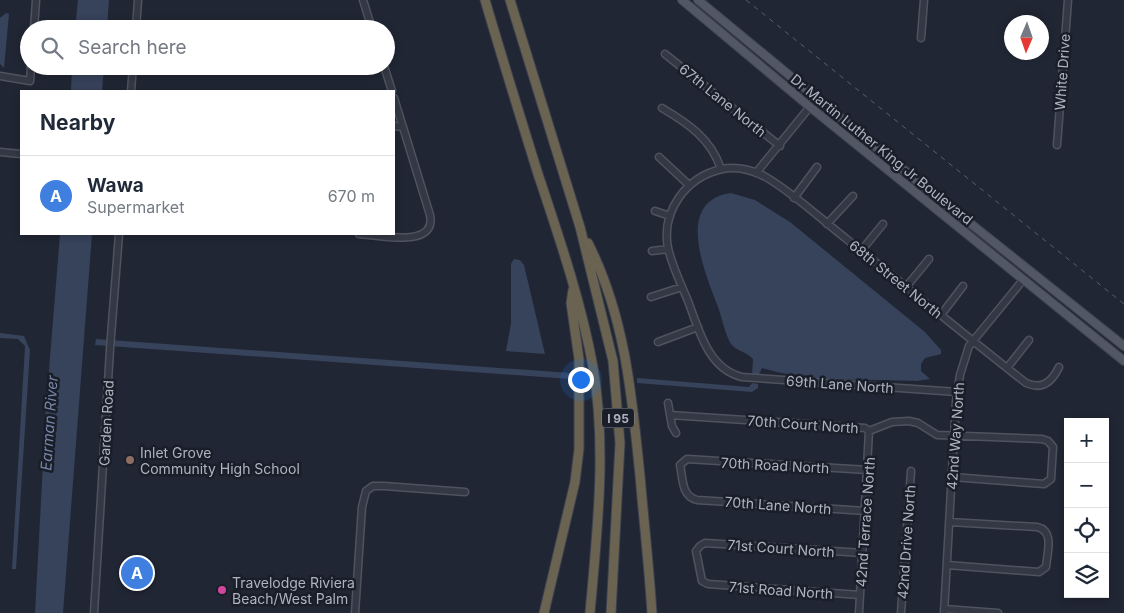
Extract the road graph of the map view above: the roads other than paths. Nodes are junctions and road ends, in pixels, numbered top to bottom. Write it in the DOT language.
graph roads {
  1 [pos="36,0"];
  2 [pos="138,0"];
  3 [pos="363,0"];
  4 [pos="484,0"];
  5 [pos="510,0"];
  6 [pos="682,0"];
  7 [pos="698,0"];
  8 [pos="924,0"];
  9 [pos="1068,0"];
  10 [pos="35,20"];
  11 [pos="137,20"];
  12 [pos="369,20"];
  13 [pos="921,38"];
  14 [pos="665,54"];
  15 [pos="30,75"];
  16 [pos="132,75"];
  17 [pos="387,75"];
  18 [pos="0,76"];
  19 [pos="131,90"];
  20 [pos="392,90"];
  21 [pos="817,98"];
  22 [pos="395,101"];
  23 [pos="810,107"];
  24 [pos="662,108"];
  25 [pos="395,126"];
  26 [pos="403,127"];
  27 [pos="1057,145"];
  28 [pos="780,146"];
  29 [pos="0,152"];
  30 [pos="20,154"];
  31 [pos="659,157"];
  32 [pos="817,168"];
  33 [pos="721,170"];
  34 [pos="756,173"];
  35 [pos="689,185"];
  36 [pos="852,196"];
  37 [pos="794,198"];
  38 [pos="655,211"];
  39 [pos="670,216"];
  40 [pos="827,224"];
  41 [pos="883,224"];
  42 [pos="580,227"];
  43 [pos="119,235"];
  44 [pos="372,235"];
  45 [pos="668,249"];
  46 [pos="652,251"];
  47 [pos="861,251"];
  48 [pos="929,259"];
  49 [pos="1023,280"];
  50 [pos="573,285"];
  51 [pos="963,286"];
  52 [pos="682,287"];
  53 [pos="906,287"];
  54 [pos="651,297"];
  55 [pos="941,315"];
  56 [pos="698,327"];
  57 [pos="1029,340"];
  58 [pos="974,341"];
  59 [pos="658,342"];
  60 [pos="1124,346"];
  61 [pos="1124,361"];
  62 [pos="1059,367"];
  63 [pos="1007,368"];
  64 [pos="957,392"];
  65 [pos="668,403"];
  66 [pos="670,415"];
  67 [pos="869,431"];
  68 [pos="676,433"];
  69 [pos="955,434"];
  70 [pos="868,470"];
  71 [pos="911,471"];
  72 [pos="952,477"];
  73 [pos="465,492"];
  74 [pos="690,498"];
  75 [pos="866,511"];
  76 [pos="949,522"];
  77 [pos="863,553"];
  78 [pos="946,566"];
  79 [pos="702,581"];
  80 [pos="860,595"];
  81 [pos="944,611"];
  82 [pos="94,613"];
  83 [pos="355,613"];
  84 [pos="544,613"];
  85 [pos="590,613"];
  86 [pos="611,613"];
  87 [pos="652,613"];
  88 [pos="859,613"];
  89 [pos="901,613"];
  90 [pos="998,613"];
  1 -- 10 [label="street"];
  2 -- 11 [label="street"];
  3 -- 12 [label="street"];
  4 -- 50 [label="highway, I 95"];
  5 -- 42 [label="highway, I 95"];
  6 -- 23 [label="main road, Dr Martin Luther King Jr Boulevard"];
  7 -- 21 [label="main road, Dr Martin Luther King Jr Boulevard"];
  8 -- 13 [label="street"];
  9 -- 27 [label="street, White Drive"];
  14 -- 28 [label="street, 67th Lane North"];
  15 -- 18 [label="street"];
  16 -- 19 [label="street"];
  17 -- 20 [label="street"];
  21 -- 23 [label="street"];
  21 -- 60 [label="main road, Dr Martin Luther King Jr Boulevard"];
  22 -- 26 [label="street"];
  23 -- 28 [label="street"];
  23 -- 49 [label="main road, Dr Martin Luther King Jr Boulevard"];
  24 -- 33 [label="street"];
  25 -- 26 [label="street"];
  26 -- 44 [label="street"];
  28 -- 34 [label="street"];
  29 -- 30 [label="street"];
  31 -- 35 [label="street"];
  32 -- 37 [label="street"];
  33 -- 34 [label="street"];
  33 -- 35 [label="street"];
  34 -- 37 [label="street, 68th Street North"];
  35 -- 39 [label="street"];
  36 -- 40 [label="street"];
  37 -- 40 [label="street, 68th Street North"];
  38 -- 39 [label="street"];
  39 -- 45 [label="street"];
  40 -- 47 [label="street, 68th Street North"];
  41 -- 47 [label="street"];
  42 -- 86 [label="highway, I 95"];
  42 -- 87 [label="highway"];
  43 -- 82 [label="street, Garden Road"];
  45 -- 46 [label="street"];
  45 -- 52 [label="street"];
  47 -- 53 [label="street, 68th Street North"];
  48 -- 53 [label="street"];
  49 -- 58 [label="street, 42nd Way North"];
  49 -- 61 [label="main road, Dr Martin Luther King Jr Boulevard"];
  50 -- 84 [label="highway"];
  50 -- 85 [label="highway, I 95"];
  51 -- 55 [label="street"];
  52 -- 54 [label="street"];
  52 -- 56 [label="street"];
  53 -- 55 [label="street, 68th Street North"];
  55 -- 58 [label="street, 68th Street North"];
  56 -- 59 [label="street"];
  56 -- 64 [label="street, 69th Lane North"];
  57 -- 63 [label="street"];
  58 -- 63 [label="street, 68th Street North"];
  58 -- 64 [label="street, 42nd Way North"];
  62 -- 63 [label="street, 68th Street North"];
  64 -- 69 [label="street, 42nd Way North"];
  65 -- 66 [label="street"];
  66 -- 67 [label="street, 70th Court North"];
  66 -- 68 [label="street"];
  67 -- 69 [label="street, 70th Court North"];
  67 -- 70 [label="street, 42nd Terrace North"];
  69 -- 72 [label="street, 42nd Way North"];
  69 -- 72 [label="street, 70th Court North"];
  70 -- 74 [label="street, 70th Road North"];
  70 -- 75 [label="street, 42nd Terrace North"];
  71 -- 89 [label="street, 42nd Drive North"];
  72 -- 76 [label="street, 42nd Way North"];
  73 -- 83 [label="street"];
  74 -- 75 [label="street, 70th Lane North"];
  75 -- 77 [label="street, 42nd Terrace North"];
  76 -- 78 [label="street, 42nd Way North"];
  76 -- 78 [label="street"];
  77 -- 79 [label="street, 71st Court North"];
  77 -- 80 [label="street, 42nd Terrace North"];
  78 -- 81 [label="street, 42nd Way North"];
  79 -- 80 [label="street, 71st Road North"];
  80 -- 88 [label="street, 42nd Terrace North"];
  81 -- 90 [label="street"];
}
